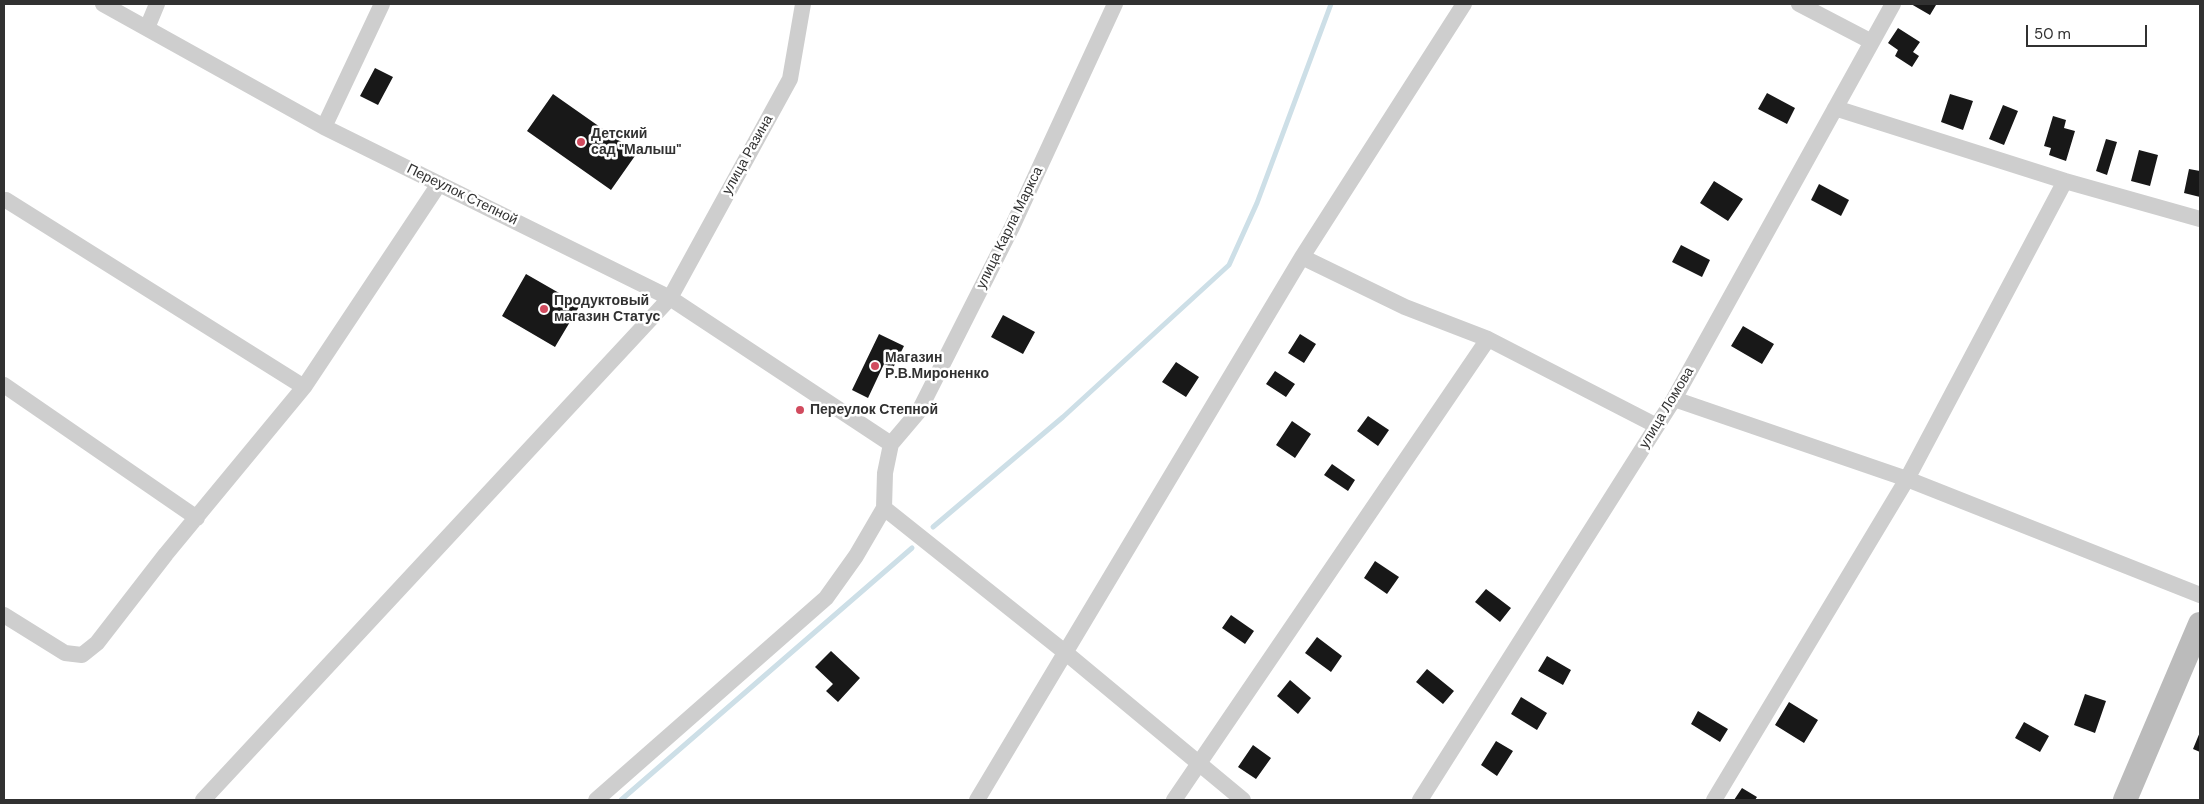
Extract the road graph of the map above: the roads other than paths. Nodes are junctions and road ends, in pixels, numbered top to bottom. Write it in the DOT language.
graph roads {
  1 [pos="103,4"];
  2 [pos="157,4"];
  3 [pos="382,4"];
  4 [pos="803,4"];
  5 [pos="1115,4"];
  6 [pos="1464,4"];
  7 [pos="1799,4"];
  8 [pos="1893,4"];
  9 [pos="147,28"];
  10 [pos="1872,42"];
  11 [pos="1835,108"];
  12 [pos="324,127"];
  13 [pos="2065,181"];
  14 [pos="439,184"];
  15 [pos="6,200"];
  16 [pos="2200,219"];
  17 [pos="1302,258"];
  18 [pos="670,298"];
  19 [pos="1488,339"];
  20 [pos="4,385"];
  21 [pos="304,386"];
  22 [pos="1674,399"];
  23 [pos="1657,426"];
  24 [pos="892,444"];
  25 [pos="1907,479"];
  26 [pos="884,508"];
  27 [pos="196,518"];
  28 [pos="2200,595"];
  29 [pos="4,615"];
  30 [pos="2200,624"];
  31 [pos="1066,653"];
  32 [pos="1198,763"];
  33 [pos="202,800"];
  34 [pos="596,800"];
  35 [pos="977,800"];
  36 [pos="1174,800"];
  37 [pos="1243,800"];
  38 [pos="1420,800"];
  39 [pos="1714,800"];
  40 [pos="2125,800"];
  1 -- 9 [label="street, Переулок Степной"];
  2 -- 9 [label="street"];
  3 -- 12 [label="street"];
  4 -- 18 [label="street, улица Разина"];
  5 -- 24 [label="street, улица Карла Маркса"];
  6 -- 17 [label="street"];
  7 -- 10 [label="street"];
  8 -- 10 [label="street, улица Ломова"];
  9 -- 12 [label="street, Переулок Степной"];
  10 -- 11 [label="street, улица Ломова"];
  11 -- 13 [label="street"];
  11 -- 22 [label="street, улица Ломова"];
  12 -- 14 [label="street, Переулок Степной"];
  13 -- 16 [label="street"];
  13 -- 25 [label="street"];
  14 -- 18 [label="street, Переулок Степной"];
  14 -- 21 [label="street"];
  15 -- 21 [label="street"];
  17 -- 19 [label="street"];
  17 -- 31 [label="street"];
  18 -- 24 [label="street, Переулок Степной"];
  18 -- 33 [label="street, улица Разина"];
  19 -- 23 [label="street"];
  19 -- 32 [label="street"];
  20 -- 27 [label="street"];
  21 -- 27 [label="street"];
  22 -- 23 [label="street, улица Ломова"];
  22 -- 25 [label="street"];
  23 -- 38 [label="street, улица Ломова"];
  24 -- 26 [label="street"];
  25 -- 28 [label="street"];
  25 -- 39 [label="street"];
  26 -- 31 [label="street"];
  26 -- 34 [label="street"];
  27 -- 29 [label="street"];
  30 -- 40 [label="street"];
  31 -- 32 [label="street"];
  31 -- 35 [label="street"];
  32 -- 36 [label="street"];
  32 -- 37 [label="street"];
}
